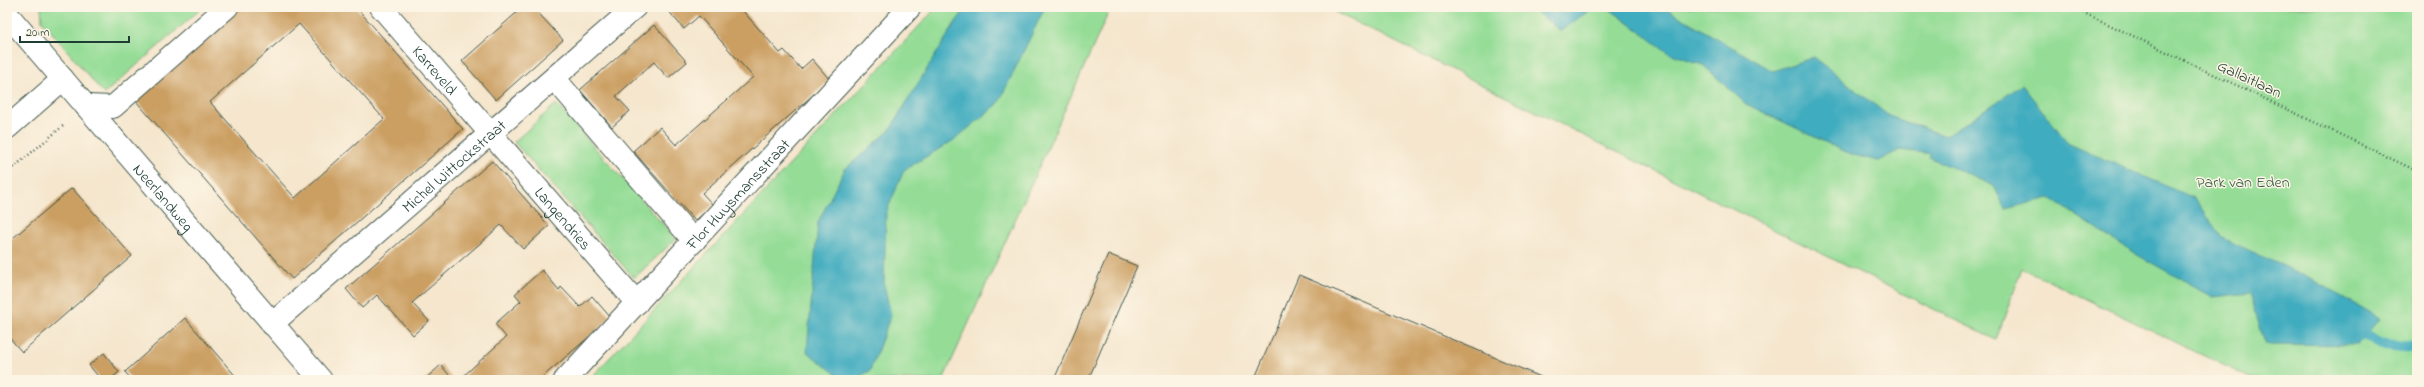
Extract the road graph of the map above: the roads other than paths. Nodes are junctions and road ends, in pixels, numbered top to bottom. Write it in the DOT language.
graph roads {
  1 [pos="227,7"];
  2 [pos="381,7"];
  3 [pos="636,7"];
  4 [pos="910,7"];
  5 [pos="7,14"];
  6 [pos="554,78"];
  7 [pos="63,79"];
  8 [pos="86,106"];
  9 [pos="7,128"];
  10 [pos="489,134"];
  11 [pos="694,241"];
  12 [pos="637,303"];
  13 [pos="272,324"];
  14 [pos="321,380"];
  15 [pos="566,380"];
  1 -- 8 [label="street"];
  2 -- 10 [label="street, Karreveld"];
  3 -- 6 [label="street, Michel Wittockstraat"];
  4 -- 11 [label="street, Flor Huysmansstraat"];
  5 -- 7 [label="street, Neerlandweg"];
  6 -- 10 [label="street, Michel Wittockstraat"];
  6 -- 11 [label="street"];
  7 -- 8 [label="street, Neerlandweg"];
  7 -- 9 [label="street"];
  8 -- 13 [label="street, Neerlandweg"];
  10 -- 12 [label="street, Langendries"];
  10 -- 13 [label="street, Michel Wittockstraat"];
  11 -- 12 [label="street, Flor Huysmansstraat"];
  12 -- 15 [label="street, Flor Huysmansstraat"];
  13 -- 14 [label="street, Neerlandweg"];
}
